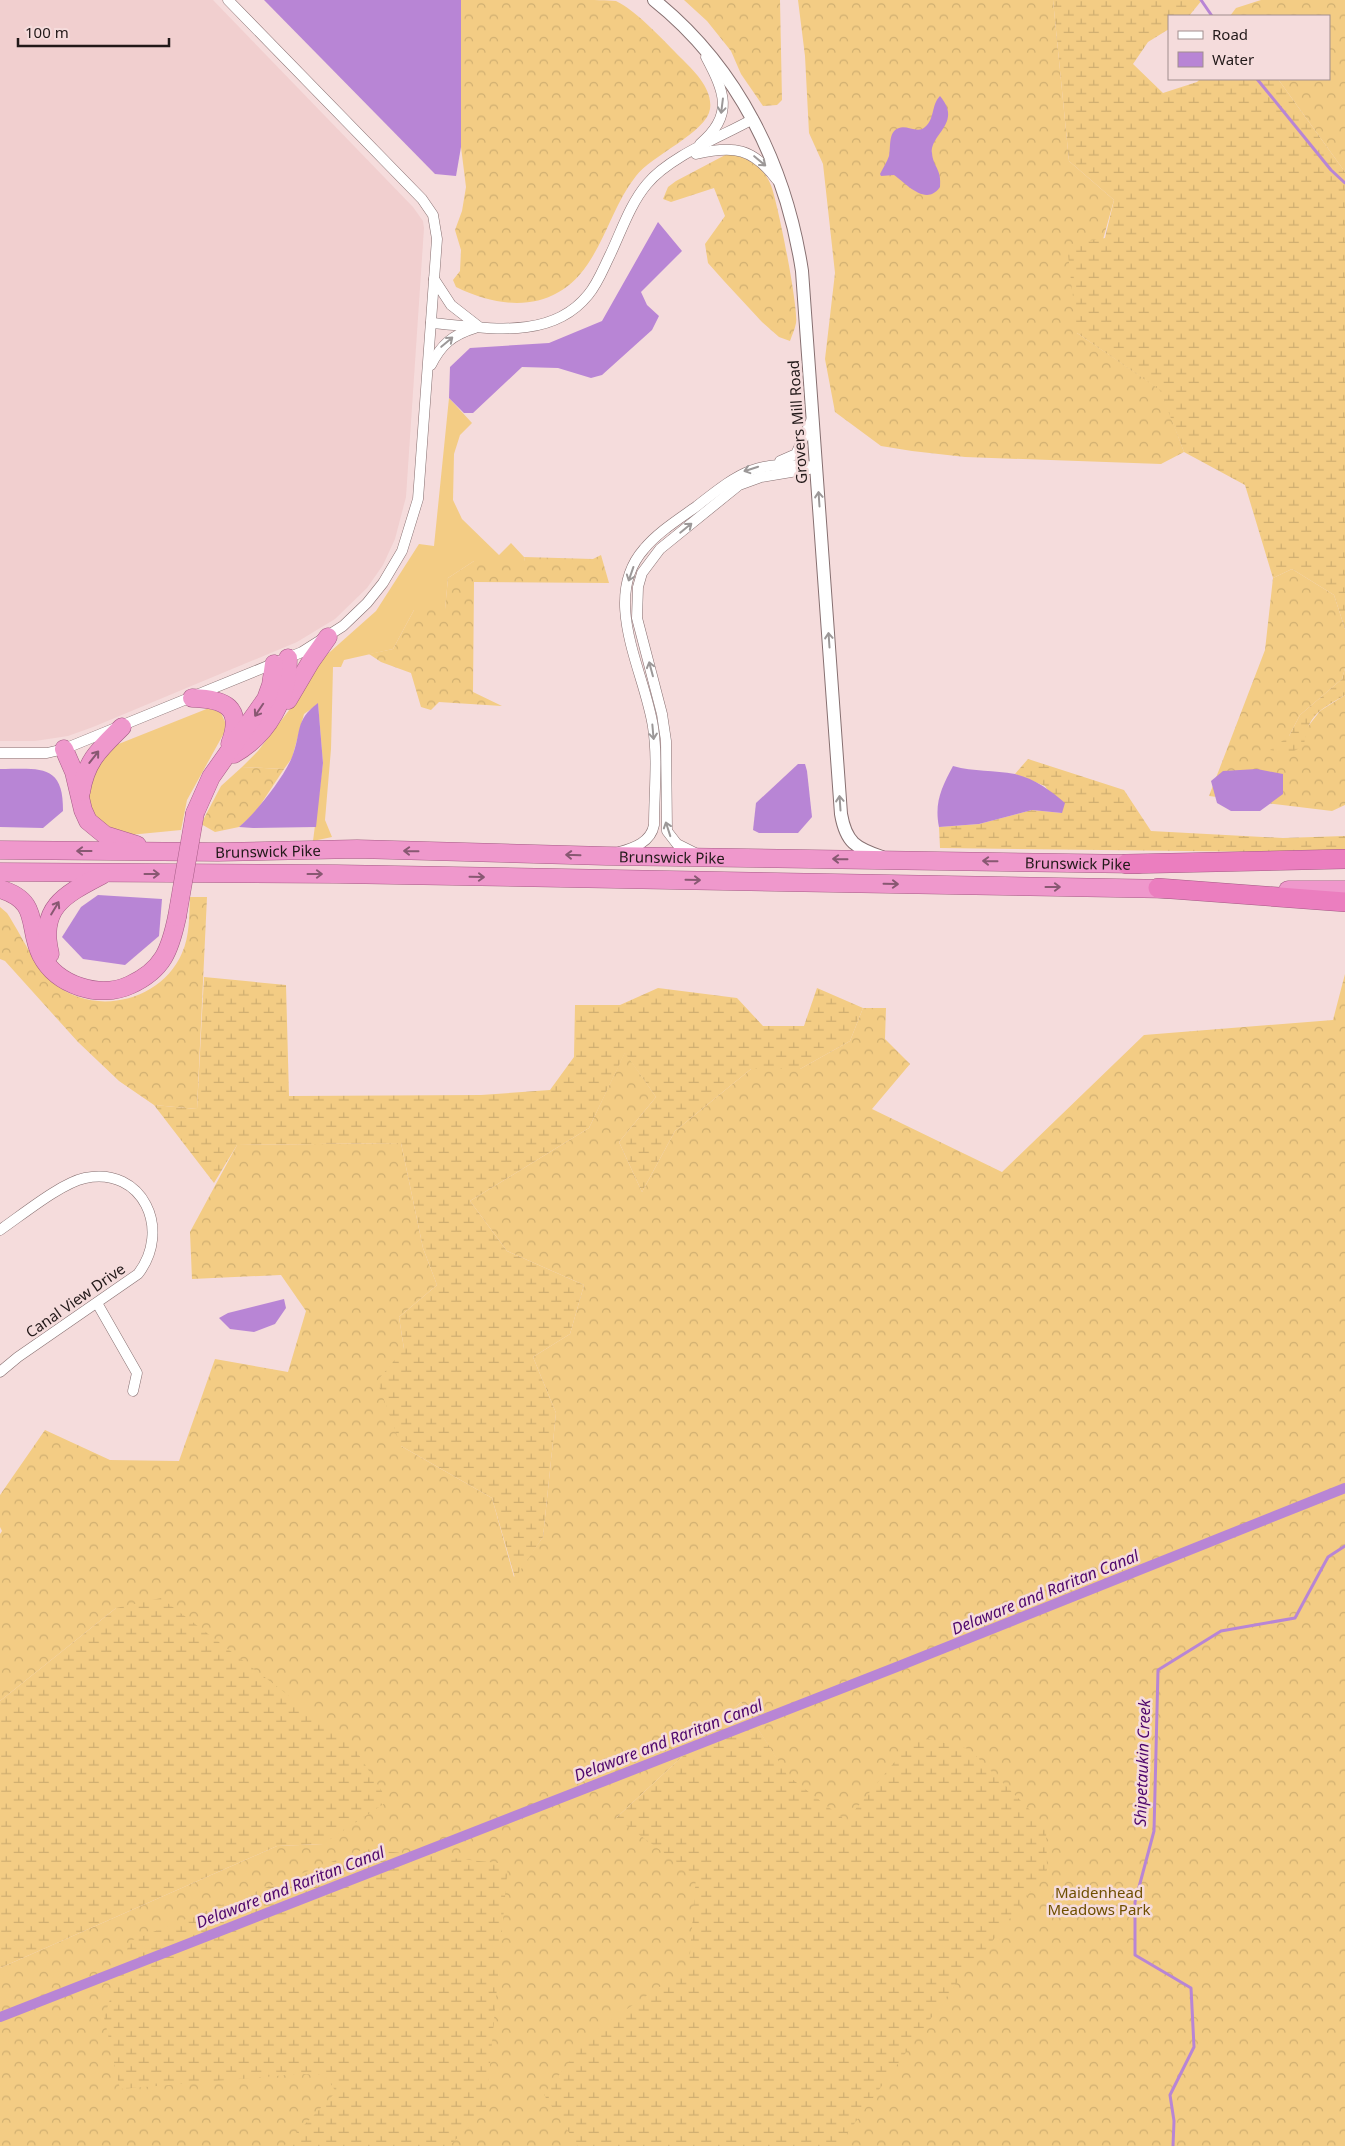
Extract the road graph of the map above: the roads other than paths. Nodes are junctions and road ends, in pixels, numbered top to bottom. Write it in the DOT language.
graph roads {
  1 [pos="228,0"];
  2 [pos="654,0"];
  3 [pos="700,45"];
  4 [pos="753,119"];
  5 [pos="680,158"];
  6 [pos="786,194"];
  7 [pos="434,279"];
  8 [pos="431,323"];
  9 [pos="479,326"];
  10 [pos="428,371"];
  11 [pos="813,416"];
  12 [pos="772,464"];
  13 [pos="816,467"];
  14 [pos="328,637"];
  15 [pos="281,661"];
  16 [pos="192,698"];
  17 [pos="270,722"];
  18 [pos="122,727"];
  19 [pos="64,749"];
  20 [pos="0,753"];
  21 [pos="223,760"];
  22 [pos="81,794"];
  23 [pos="0,850"];
  24 [pos="167,852"];
  25 [pos="606,856"];
  26 [pos="705,857"];
  27 [pos="889,859"];
  28 [pos="1345,859"];
  29 [pos="1126,864"];
  30 [pos="1345,867"];
  31 [pos="0,872"];
  32 [pos="104,874"];
  33 [pos="1158,888"];
  34 [pos="0,889"];
  35 [pos="1345,890"];
  36 [pos="1345,902"];
  37 [pos="71,982"];
  38 [pos="0,1230"];
  39 [pos="97,1303"];
  40 [pos="0,1372"];
  41 [pos="134,1391"];
  1 -- 7 [label="street"];
  2 -- 3 [label="street, Grovers Mill Road"];
  3 -- 4 [label="street, Grovers Mill Road"];
  3 -- 5 [label="street, one-way"];
  4 -- 5 [label="street"];
  4 -- 6 [label="street, Grovers Mill Road"];
  5 -- 6 [label="street, one-way"];
  5 -- 9 [label="street"];
  6 -- 11 [label="street, Grovers Mill Road"];
  7 -- 8 [label="street"];
  7 -- 9 [label="street"];
  8 -- 9 [label="street"];
  8 -- 10 [label="street"];
  10 -- 9 [label="street, one-way"];
  10 -- 14 [label="street"];
  11 -- 12 [label="street"];
  11 -- 13 [label="street, Grovers Mill Road"];
  12 -- 13 [label="street"];
  12 -- 25 [label="street, one-way"];
  26 -- 13 [label="street, one-way"];
  27 -- 13 [label="street, Grovers Mill Road, one-way"];
  14 -- 15 [label="street"];
  14 -- 17 [label="highway"];
  15 -- 16 [label="street"];
  15 -- 17 [label="highway"];
  15 -- 21 [label="highway, one-way"];
  16 -- 18 [label="street"];
  16 -- 21 [label="highway"];
  17 -- 21 [label="highway"];
  18 -- 19 [label="street"];
  22 -- 18 [label="highway, one-way"];
  19 -- 20 [label="street"];
  19 -- 22 [label="highway"];
  21 -- 37 [label="highway, bridge"];
  22 -- 24 [label="highway"];
  24 -- 23 [label="highway, Brunswick Pike, one-way"];
  25 -- 24 [label="highway, Brunswick Pike, one-way"];
  25 -- 26 [label="highway, Brunswick Pike"];
  27 -- 26 [label="highway, Brunswick Pike, one-way"];
  29 -- 27 [label="highway, Brunswick Pike, one-way"];
  28 -- 29 [label="highway"];
  29 -- 30 [label="highway, Brunswick Pike"];
  31 -- 32 [label="highway, Brunswick Pike"];
  32 -- 33 [label="highway, Brunswick Pike, one-way"];
  37 -- 32 [label="highway, one-way"];
  33 -- 35 [label="highway, Brunswick Pike"];
  33 -- 36 [label="highway"];
  34 -- 37 [label="highway"];
  38 -- 39 [label="street, Canal View Drive"];
  39 -- 40 [label="street, Canal View Drive"];
  39 -- 41 [label="street"];
}
